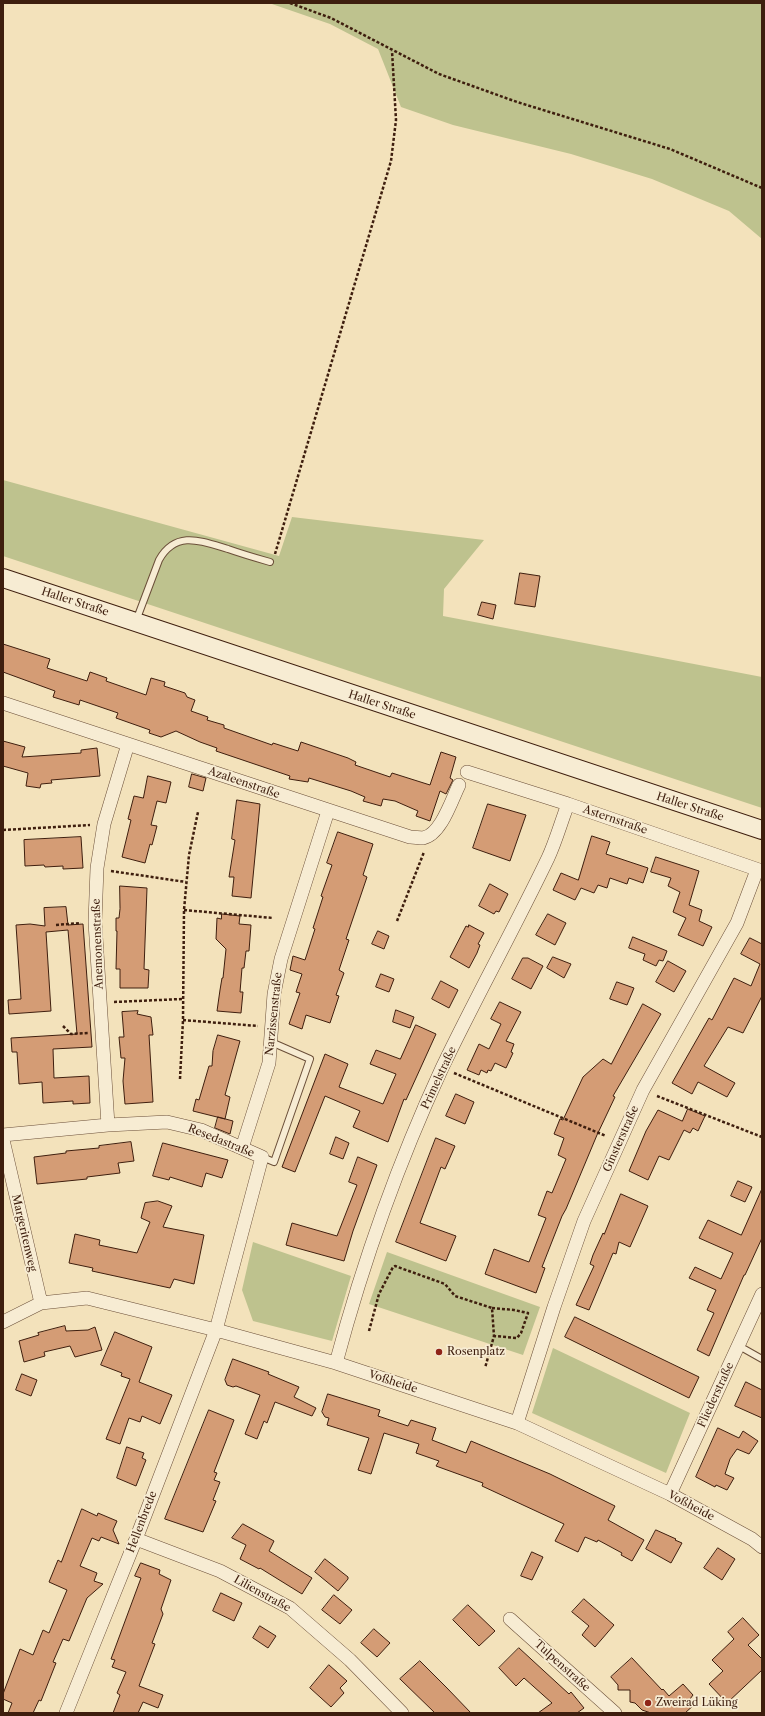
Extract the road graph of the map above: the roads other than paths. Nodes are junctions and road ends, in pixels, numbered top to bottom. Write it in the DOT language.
graph roads {
  1 [pos="270,562"];
  2 [pos="3,578"];
  3 [pos="135,622"];
  4 [pos="3,703"];
  5 [pos="128,744"];
  6 [pos="467,772"];
  7 [pos="459,784"];
  8 [pos="568,804"];
  9 [pos="328,811"];
  10 [pos="762,830"];
  11 [pos="759,870"];
  12 [pos="271,1042"];
  13 [pos="108,1124"];
  14 [pos="3,1135"];
  15 [pos="3,1140"];
  16 [pos="242,1148"];
  17 [pos="5,1153"];
  18 [pos="262,1157"];
  19 [pos="762,1294"];
  20 [pos="41,1303"];
  21 [pos="3,1322"];
  22 [pos="216,1330"];
  23 [pos="739,1346"];
  24 [pos="762,1359"];
  25 [pos="336,1363"];
  26 [pos="517,1424"];
  27 [pos="670,1494"];
  28 [pos="136,1539"];
  29 [pos="762,1547"];
  30 [pos="510,1619"];
  31 [pos="66,1713"];
  32 [pos="402,1713"];
  33 [pos="615,1713"];
  1 -- 3 [label="lane"];
  2 -- 3 [label="main road, Haller Straße"];
  3 -- 10 [label="main road, Haller Straße"];
  4 -- 5 [label="street, Azaleenstraße"];
  5 -- 9 [label="street, Azaleenstraße"];
  5 -- 13 [label="street, Anemonenstraße"];
  6 -- 8 [label="street, Asternstraße"];
  7 -- 9 [label="street, Azaleenstraße"];
  8 -- 11 [label="street, Asternstraße"];
  8 -- 25 [label="street, Primelstraße"];
  9 -- 12 [label="street, Narzissenstraße"];
  11 -- 26 [label="street, Ginsterstraße"];
  12 -- 16 [label="street, Narzissenstraße"];
  12 -- 18 [label="lane"];
  13 -- 14 [label="street, Resedastraße"];
  13 -- 16 [label="street, Resedastraße"];
  15 -- 17 [label="street, Margeritenweg"];
  16 -- 18 [label="street, Resedastraße"];
  17 -- 20 [label="street, Margeritenweg"];
  18 -- 22 [label="street, Resedastraße"];
  19 -- 23 [label="street, Fliederstraße"];
  20 -- 21 [label="street, Voßheide"];
  20 -- 22 [label="street, Voßheide"];
  22 -- 25 [label="street, Voßheide"];
  22 -- 28 [label="street, Hellenbrede"];
  23 -- 24 [label="lane"];
  23 -- 27 [label="street, Fliederstraße"];
  25 -- 26 [label="street, Voßheide"];
  26 -- 27 [label="street, Voßheide"];
  27 -- 29 [label="street, Voßheide"];
  28 -- 31 [label="street, Hellenbrede"];
  28 -- 32 [label="street, Lilienstraße"];
  30 -- 33 [label="street, Tulpenstraße"];
}
